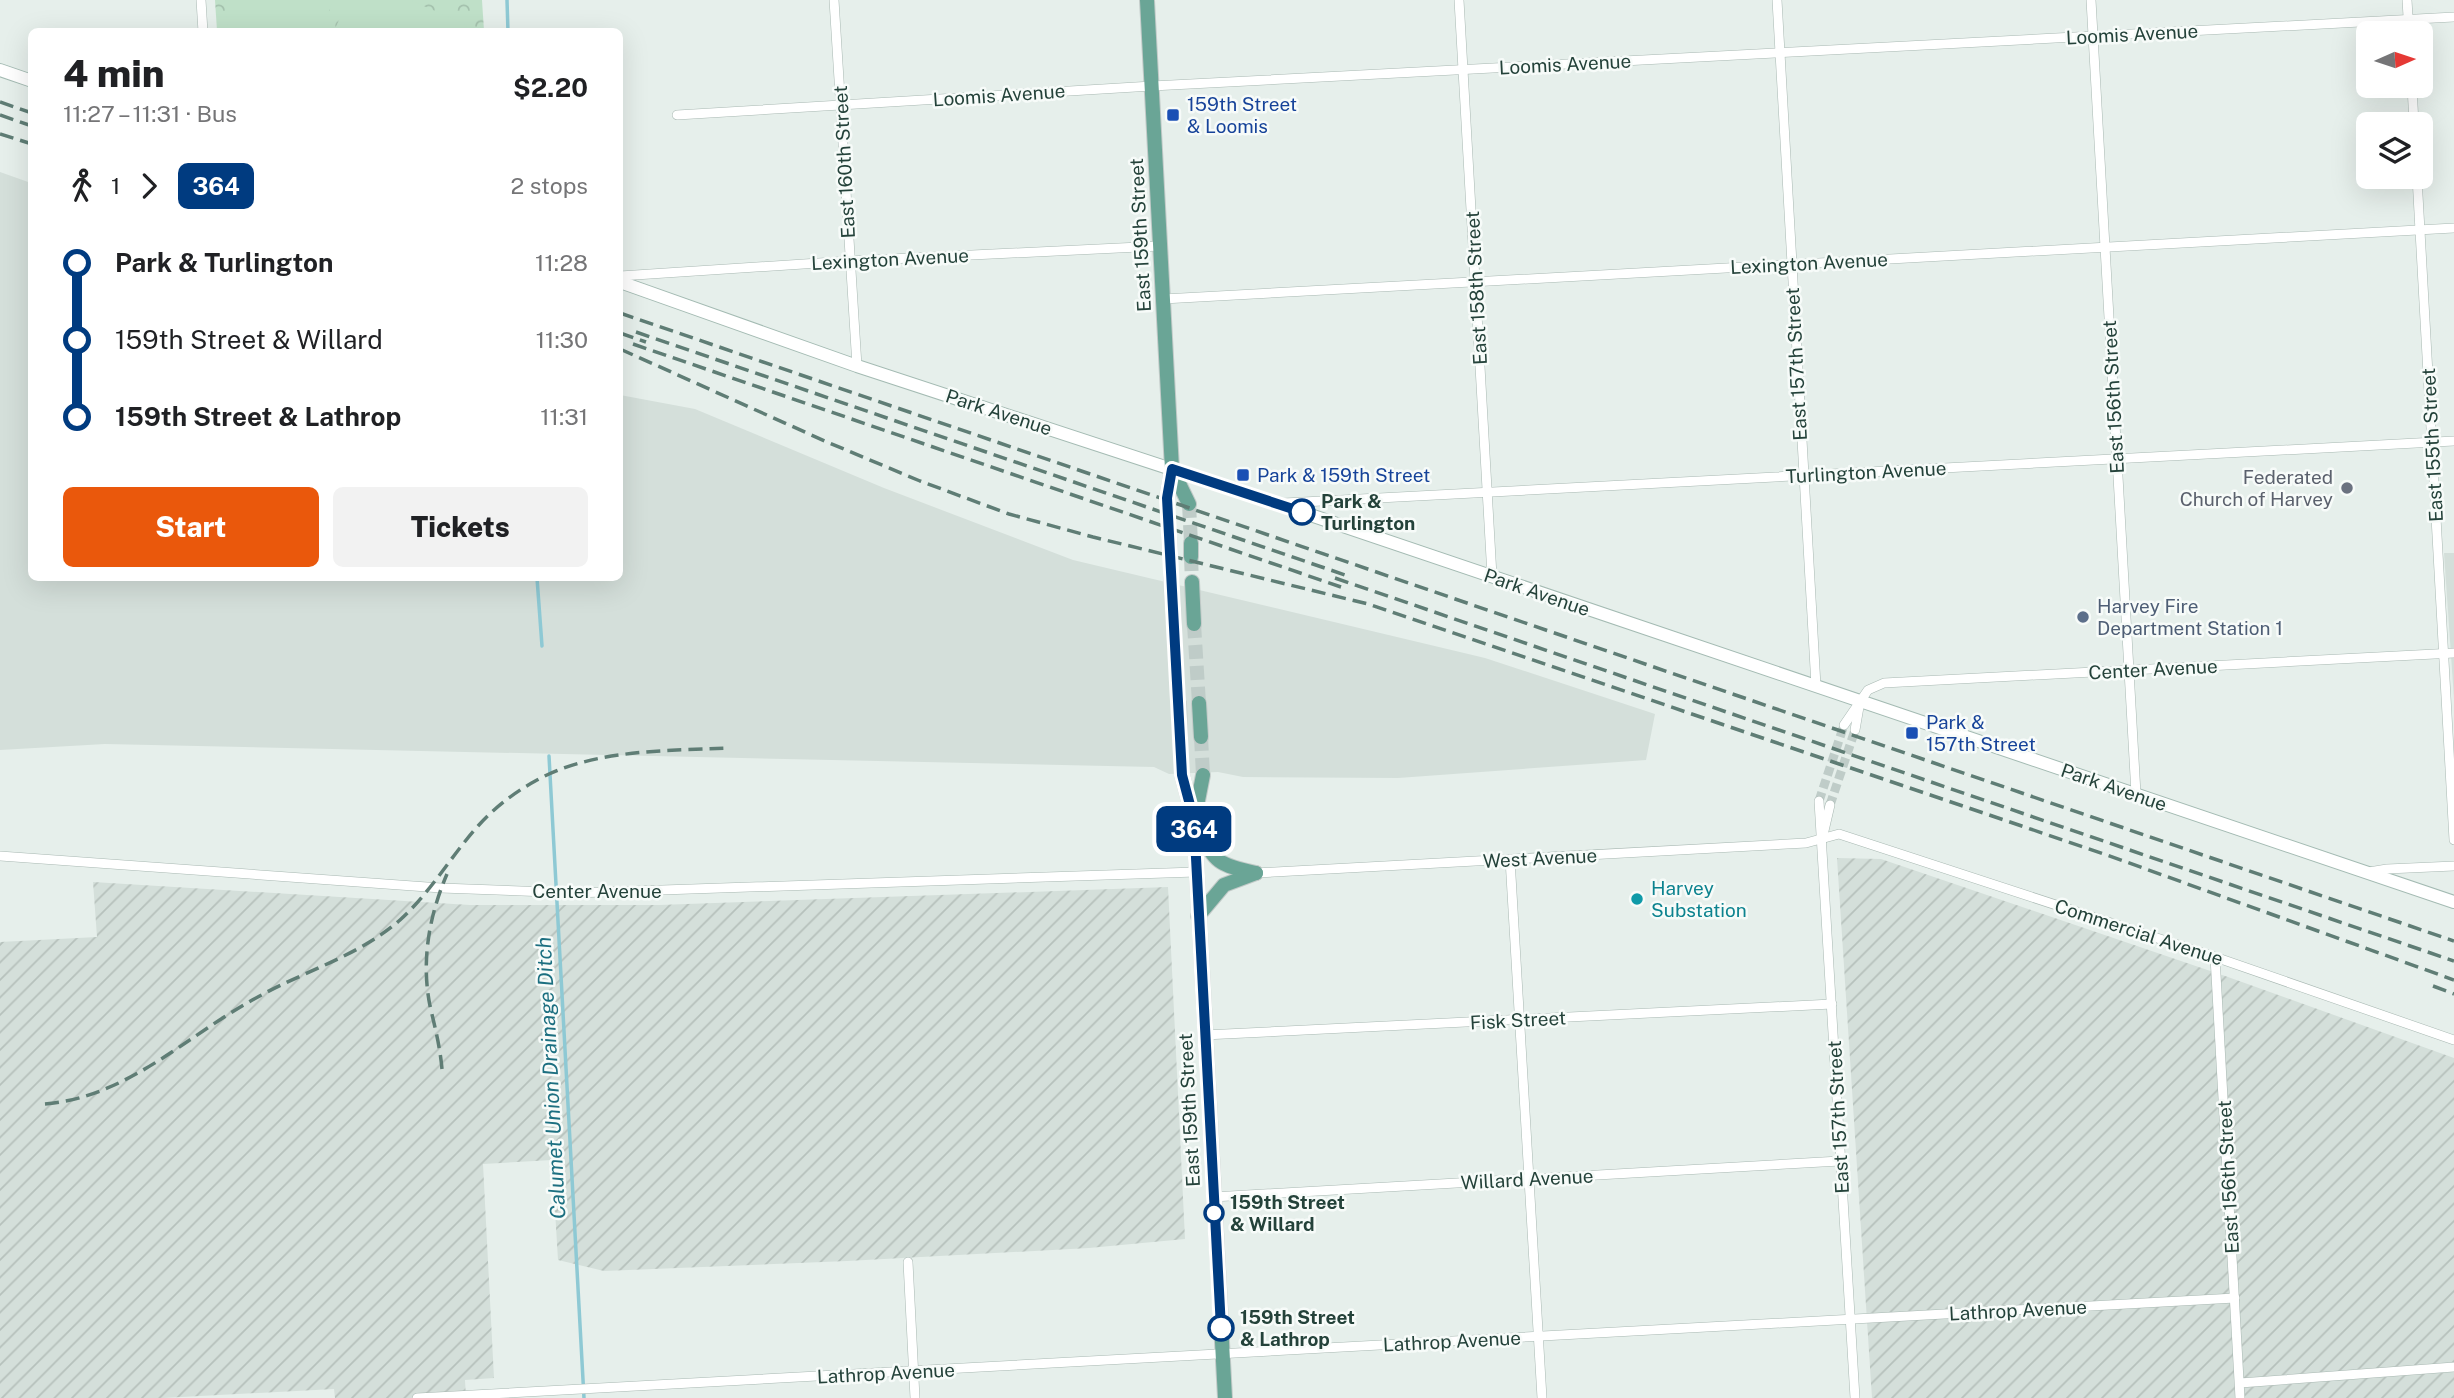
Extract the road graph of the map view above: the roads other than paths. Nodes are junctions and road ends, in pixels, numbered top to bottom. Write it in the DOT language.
graph roads {
  1 [pos="201,0"];
  2 [pos="834,0"];
  3 [pos="1147,0"];
  4 [pos="1460,0"];
  5 [pos="1777,0"];
  6 [pos="2091,0"];
  7 [pos="2407,0"];
  8 [pos="2454,17"];
  9 [pos="2408,19"];
  10 [pos="203,28"];
  11 [pos="2093,36"];
  12 [pos="1780,52"];
  13 [pos="1463,69"];
  14 [pos="0,70"];
  15 [pos="28,80"];
  16 [pos="1152,86"];
  17 [pos="840,106"];
  18 [pos="677,115"];
  19 [pos="2418,189"];
  20 [pos="2454,228"];
  21 [pos="2420,230"];
  22 [pos="1160,246"];
  23 [pos="2104,246"];
  24 [pos="849,261"];
  25 [pos="1791,264"];
  26 [pos="623,276"];
  27 [pos="1475,281"];
  28 [pos="623,283"];
  29 [pos="1163,299"];
  30 [pos="856,366"];
  31 [pos="2454,441"];
  32 [pos="2431,442"];
  33 [pos="2116,459"];
  34 [pos="1172,469"];
  35 [pos="1802,476"];
  36 [pos="1489,493"];
  37 [pos="1167,498"];
  38 [pos="1189,504"];
  39 [pos="1278,504"];
  40 [pos="1169,536"];
  41 [pos="1170,552"];
  42 [pos="1492,576"];
  43 [pos="1171,577"];
  44 [pos="1192,582"];
  45 [pos="1174,624"];
  46 [pos="1194,624"];
  47 [pos="2444,653"];
  48 [pos="2454,653"];
  49 [pos="2128,670"];
  50 [pos="1816,686"];
  51 [pos="1860,702"];
  52 [pos="1199,703"];
  53 [pos="1179,704"];
  54 [pos="1844,725"];
  55 [pos="1855,730"];
  56 [pos="1201,737"];
  57 [pos="1180,738"];
  58 [pos="1182,775"];
  59 [pos="1203,775"];
  60 [pos="2136,794"];
  61 [pos="1819,801"];
  62 [pos="1830,806"];
  63 [pos="1194,820"];
  64 [pos="1823,837"];
  65 [pos="2454,840"];
  66 [pos="0,856"];
  67 [pos="1510,859"];
  68 [pos="2454,866"];
  69 [pos="1196,872"];
  70 [pos="1256,873"];
  71 [pos="2368,873"];
  72 [pos="2454,902"];
  73 [pos="1198,916"];
  74 [pos="2214,957"];
  75 [pos="1832,1004"];
  76 [pos="1519,1020"];
  77 [pos="1204,1035"];
  78 [pos="2454,1040"];
  79 [pos="1840,1161"];
  80 [pos="1529,1179"];
  81 [pos="1213,1197"];
  82 [pos="908,1262"];
  83 [pos="2235,1298"];
  84 [pos="1851,1319"];
  85 [pos="1538,1337"];
  86 [pos="1222,1354"];
  87 [pos="2454,1367"];
  88 [pos="914,1372"];
  89 [pos="2240,1383"];
  90 [pos="417,1398"];
  91 [pos="915,1398"];
  92 [pos="1225,1398"];
  93 [pos="1542,1398"];
  94 [pos="1855,1398"];
  95 [pos="2241,1398"];
  1 -- 10 [label="street"];
  2 -- 17 [label="street, East 160th Street"];
  3 -- 16 [label="main road, East 159th Street"];
  4 -- 13 [label="street, East 158th Street"];
  5 -- 12 [label="street, East 157th Street"];
  6 -- 11 [label="street, East 156th Street"];
  7 -- 9 [label="street"];
  8 -- 9 [label="street, Loomis Avenue"];
  9 -- 11 [label="street, Loomis Avenue"];
  11 -- 12 [label="street, Loomis Avenue"];
  11 -- 23 [label="street, East 156th Street"];
  12 -- 13 [label="street, Loomis Avenue"];
  12 -- 25 [label="street, East 157th Street"];
  13 -- 16 [label="street, Loomis Avenue"];
  13 -- 27 [label="street, East 158th Street"];
  14 -- 15 [label="street"];
  16 -- 17 [label="street, Loomis Avenue"];
  16 -- 22 [label="main road, East 159th Street"];
  17 -- 18 [label="street, Loomis Avenue"];
  17 -- 24 [label="street, East 160th Street"];
  19 -- 21 [label="street, East 155th Street"];
  20 -- 21 [label="street, Lexington Avenue"];
  21 -- 23 [label="street, Lexington Avenue"];
  21 -- 32 [label="street, East 155th Street"];
  22 -- 24 [label="street, Lexington Avenue"];
  22 -- 29 [label="main road, East 159th Street"];
  23 -- 25 [label="street, Lexington Avenue"];
  23 -- 33 [label="street, East 156th Street"];
  24 -- 26 [label="street, Lexington Avenue"];
  24 -- 30 [label="street, East 160th Street"];
  25 -- 27 [label="street, Lexington Avenue"];
  25 -- 35 [label="street, East 157th Street"];
  27 -- 29 [label="street, Lexington Avenue"];
  27 -- 36 [label="street, East 158th Street"];
  28 -- 30 [label="street, Park Avenue"];
  29 -- 34 [label="main road, East 159th Street"];
  30 -- 34 [label="street, Park Avenue"];
  31 -- 32 [label="street, Turlington Avenue"];
  32 -- 33 [label="street, Turlington Avenue"];
  32 -- 47 [label="street, East 155th Street"];
  33 -- 35 [label="street, Turlington Avenue"];
  33 -- 49 [label="street, East 156th Street"];
  34 -- 37 [label="main road, East 159th Street"];
  34 -- 38 [label="main road, East 159th Street"];
  34 -- 39 [label="street, Park Avenue"];
  35 -- 36 [label="street, Turlington Avenue"];
  35 -- 50 [label="street, East 157th Street"];
  36 -- 39 [label="street, Turlington Avenue"];
  36 -- 42 [label="street, East 158th Street"];
  39 -- 42 [label="street, Park Avenue"];
  40 -- 41 [label="main road"];
  42 -- 50 [label="street, Park Avenue"];
  43 -- 45 [label="main road"];
  44 -- 46 [label="main road"];
  47 -- 48 [label="street, Center Avenue"];
  47 -- 49 [label="street, Center Avenue"];
  47 -- 65 [label="street, East 155th Street"];
  49 -- 51 [label="street, Center Avenue"];
  49 -- 60 [label="street, East 156th Street"];
  50 -- 51 [label="street, Park Avenue"];
  51 -- 54 [label="street"];
  51 -- 55 [label="street"];
  51 -- 60 [label="street, Park Avenue"];
  52 -- 56 [label="main road"];
  53 -- 57 [label="main road"];
  58 -- 63 [label="main road, East 159th Street"];
  59 -- 63 [label="main road, East 159th Street"];
  60 -- 71 [label="street, Park Avenue"];
  61 -- 64 [label="street, East 157th Street"];
  62 -- 64 [label="street, East 157th Street"];
  63 -- 69 [label="main road, East 159th Street"];
  63 -- 70 [label="main road"];
  64 -- 67 [label="street, West Avenue"];
  64 -- 74 [label="street, Commercial Avenue"];
  64 -- 75 [label="street, East 157th Street"];
  66 -- 69 [label="street, Center Avenue"];
  67 -- 70 [label="street, West Avenue"];
  67 -- 76 [label="street"];
  68 -- 71 [label="street"];
  69 -- 73 [label="main road, East 159th Street"];
  70 -- 73 [label="main road"];
  71 -- 72 [label="street, Park Avenue"];
  73 -- 77 [label="main road, East 159th Street"];
  74 -- 78 [label="street, Commercial Avenue"];
  74 -- 83 [label="street, East 156th Street"];
  75 -- 76 [label="street, Fisk Street"];
  75 -- 79 [label="street, East 157th Street"];
  76 -- 77 [label="street, Fisk Street"];
  76 -- 80 [label="street"];
  77 -- 81 [label="main road, East 159th Street"];
  79 -- 80 [label="street, Willard Avenue"];
  79 -- 84 [label="street, East 157th Street"];
  80 -- 81 [label="street, Willard Avenue"];
  80 -- 85 [label="street"];
  81 -- 86 [label="main road, East 159th Street"];
  82 -- 88 [label="street"];
  83 -- 84 [label="street, Lathrop Avenue"];
  83 -- 89 [label="street, East 156th Street"];
  84 -- 85 [label="street, Lathrop Avenue"];
  84 -- 94 [label="street, East 157th Street"];
  85 -- 86 [label="street, Lathrop Avenue"];
  85 -- 93 [label="street"];
  86 -- 88 [label="street, Lathrop Avenue"];
  86 -- 92 [label="main road, East 159th Street"];
  87 -- 89 [label="street"];
  88 -- 90 [label="street, Lathrop Avenue"];
  88 -- 91 [label="street"];
  89 -- 95 [label="street, East 156th Street"];
}
